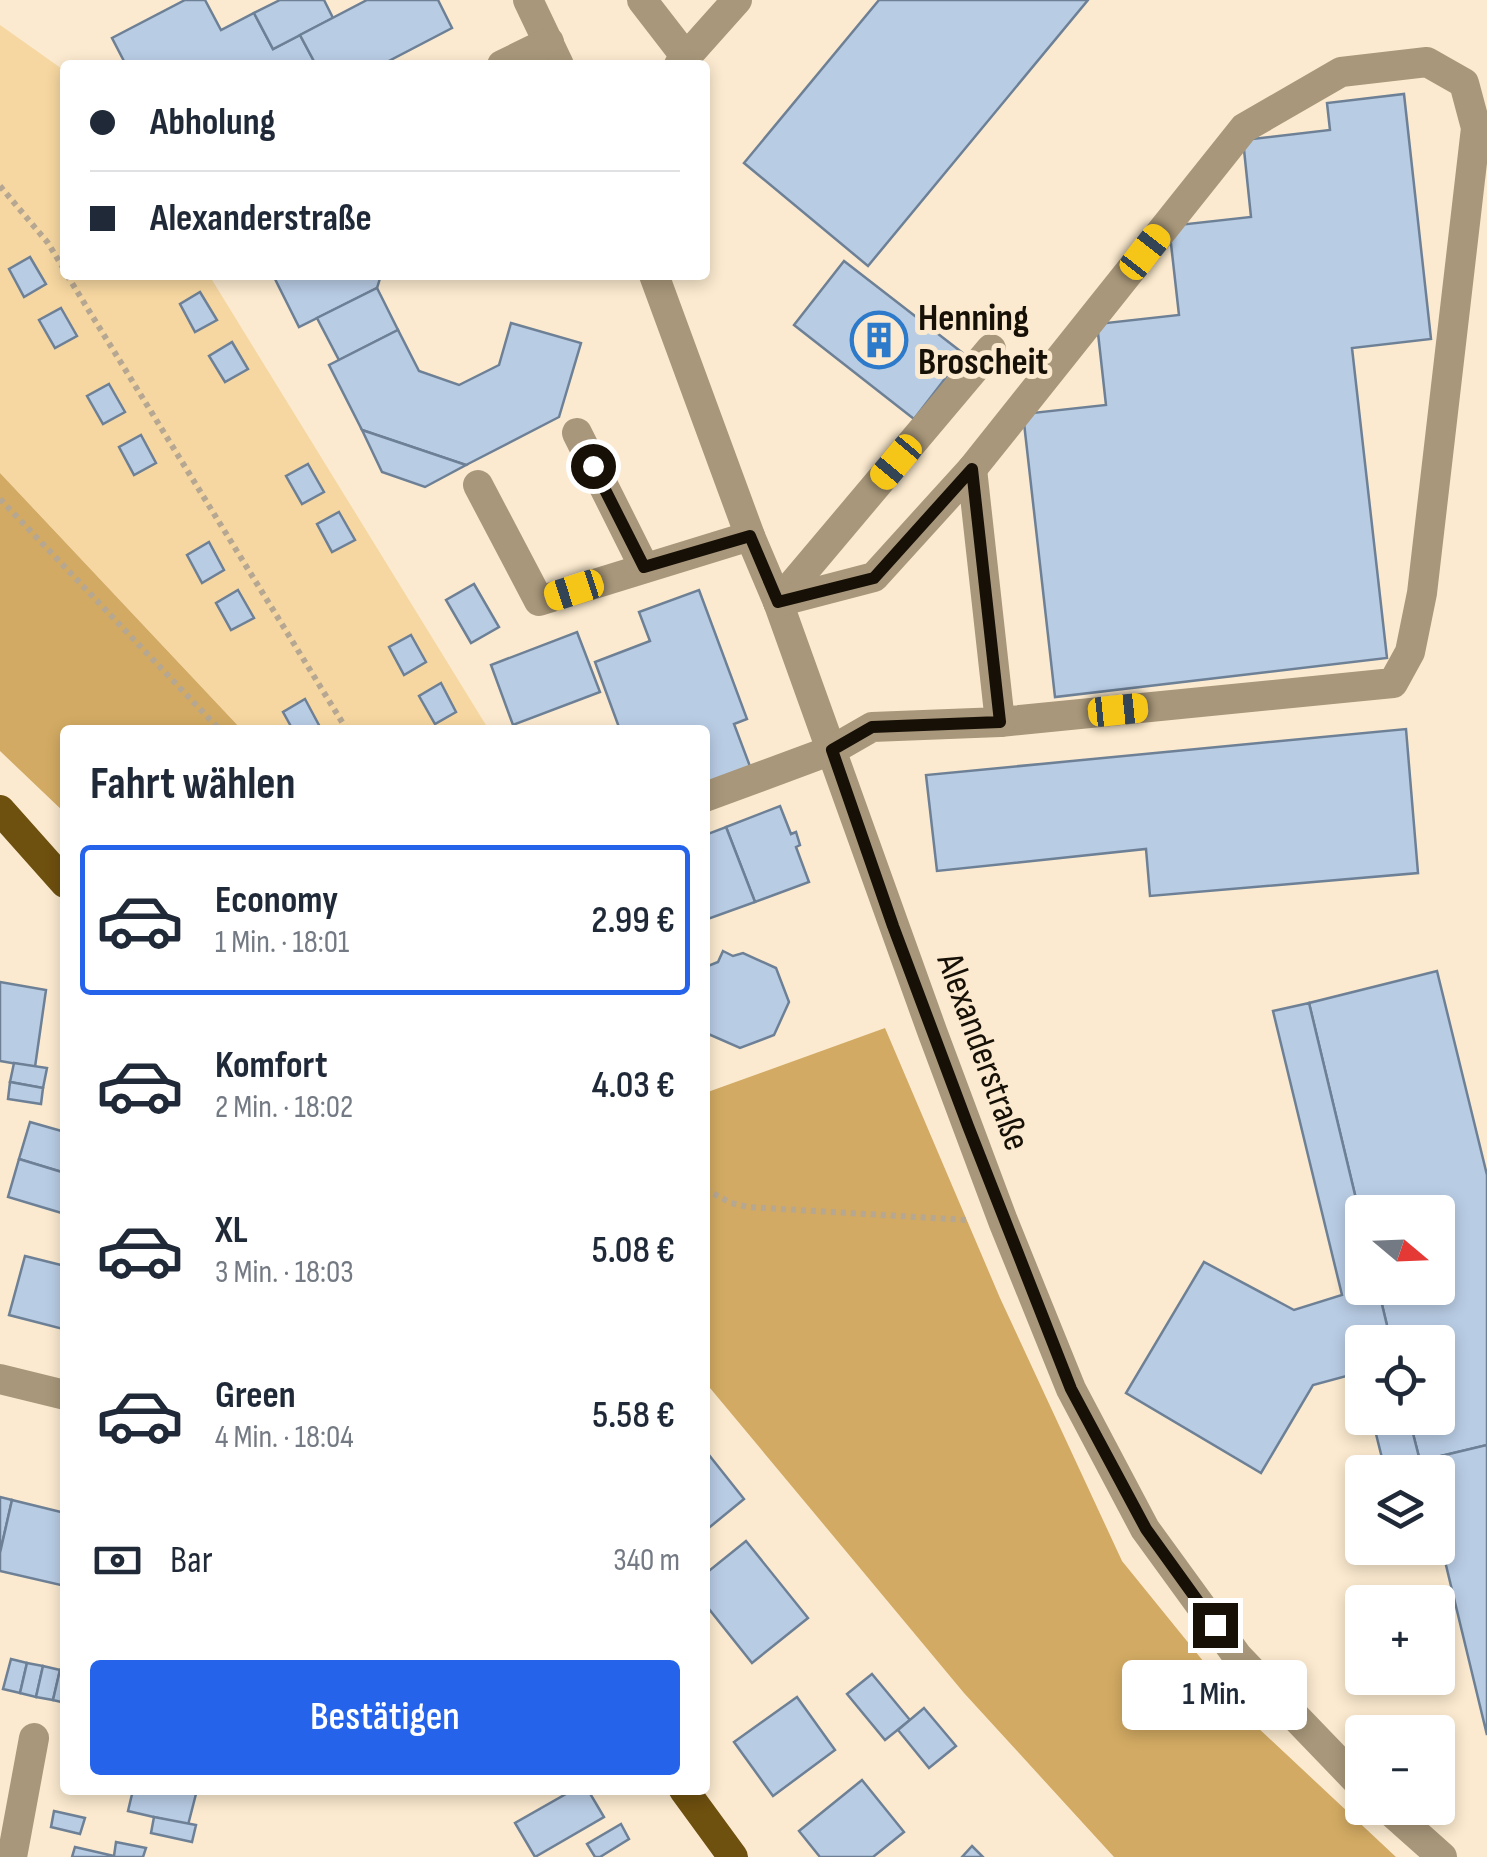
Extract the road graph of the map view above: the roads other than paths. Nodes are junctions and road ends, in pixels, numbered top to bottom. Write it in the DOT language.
graph roads {
  1 [pos="528,0"];
  2 [pos="642,0"];
  3 [pos="737,0"];
  4 [pos="554,54"];
  5 [pos="526,60"];
  6 [pos="681,60"];
  7 [pos="683,60"];
  8 [pos="656,280"];
  9 [pos="991,349"];
  10 [pos="576,433"];
  11 [pos="972,469"];
  12 [pos="478,485"];
  13 [pos="750,536"];
  14 [pos="644,567"];
  15 [pos="778,602"];
  16 [pos="1000,722"];
  17 [pos="832,750"];
  18 [pos="710,795"];
  19 [pos="0,810"];
  20 [pos="60,878"];
  21 [pos="0,1379"];
  22 [pos="60,1394"];
  23 [pos="34,1738"];
  24 [pos="1345,1768"];
  25 [pos="688,1795"];
  26 [pos="1406,1825"];
  27 [pos="12,1857"];
  28 [pos="733,1857"];
  29 [pos="1442,1857"];
  1 -- 4 [label="street"];
  2 -- 6 [label="street"];
  3 -- 7 [label="street"];
  4 -- 5 [label="street"];
  8 -- 13 [label="street, Alexanderstraße"];
  9 -- 15 [label="street"];
  10 -- 14 [label="street"];
  11 -- 15 [label="street"];
  11 -- 16 [label="street"];
  11 -- 16 [label="street"];
  12 -- 14 [label="street"];
  13 -- 14 [label="street"];
  13 -- 15 [label="street, Alexanderstraße"];
  15 -- 17 [label="street, Alexanderstraße"];
  16 -- 17 [label="street"];
  17 -- 18 [label="street"];
  17 -- 24 [label="street, Alexanderstraße"];
  19 -- 20 [label="main road"];
  21 -- 22 [label="street"];
  23 -- 27 [label="street"];
  25 -- 28 [label="main road"];
  26 -- 29 [label="street"];
}
